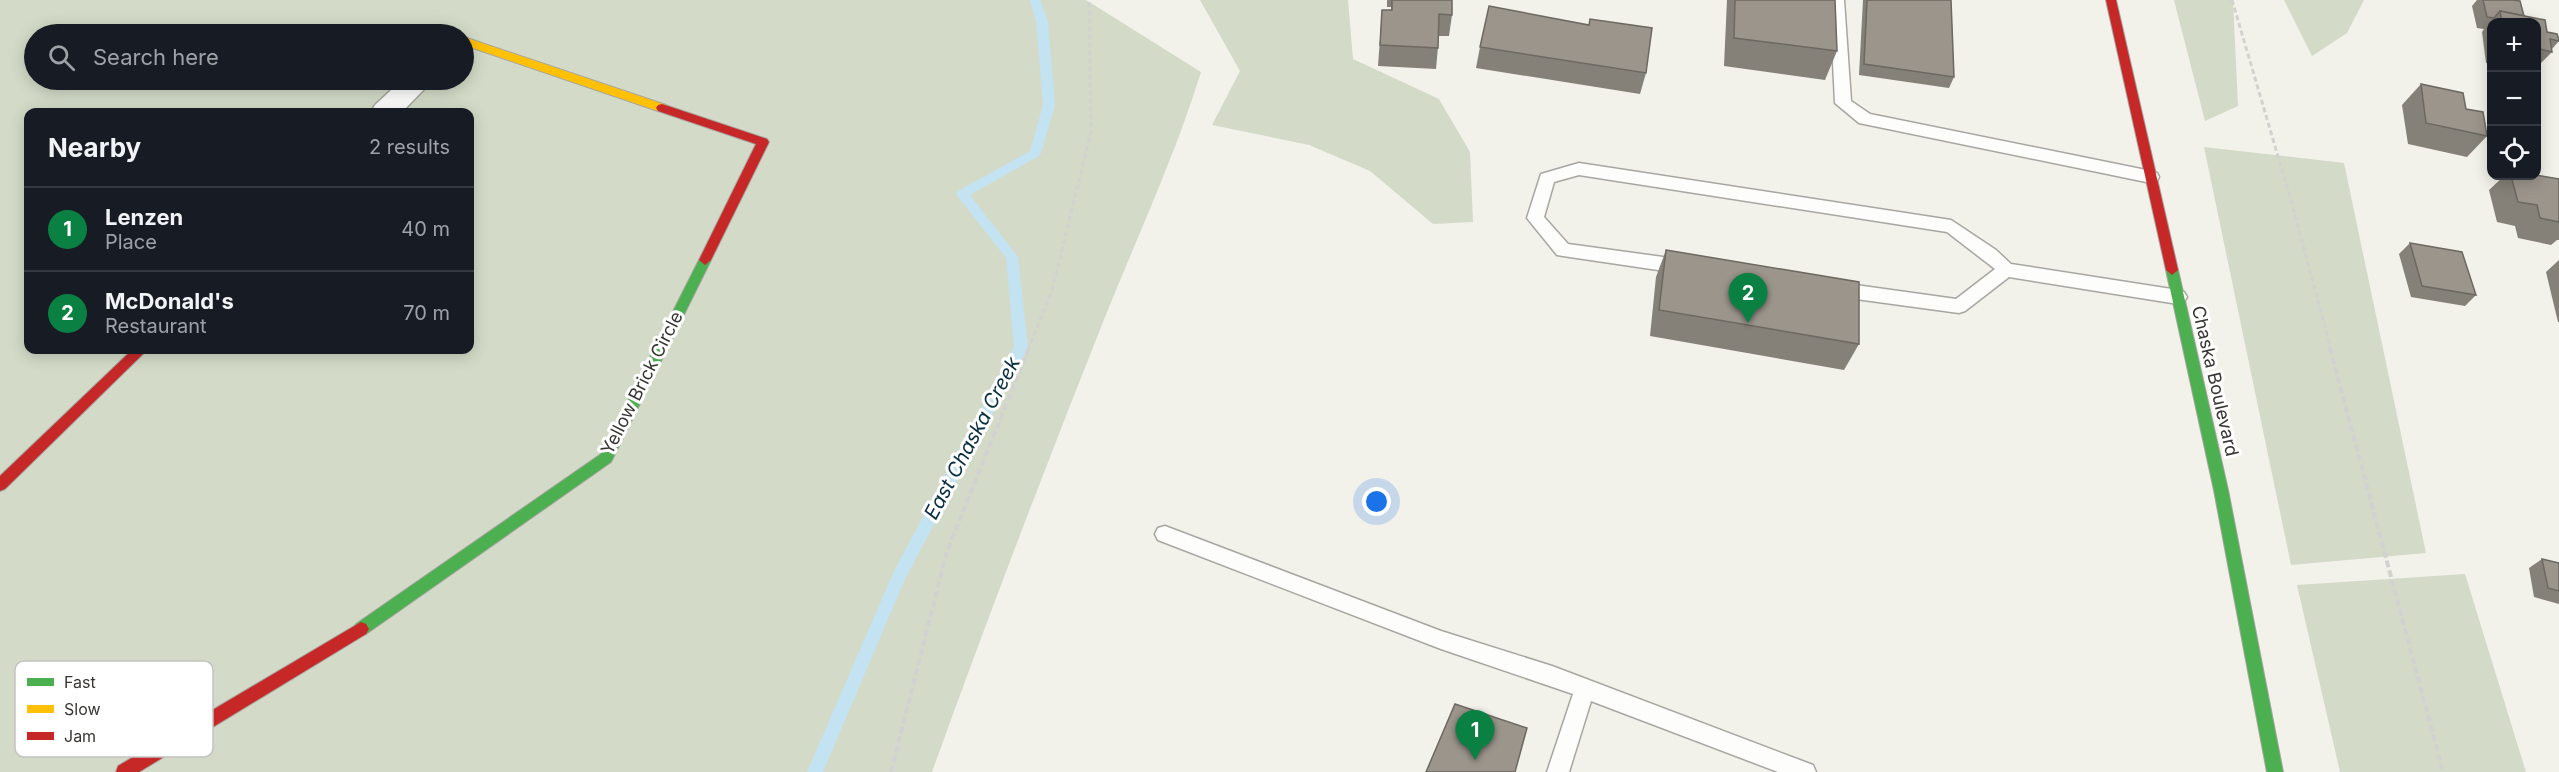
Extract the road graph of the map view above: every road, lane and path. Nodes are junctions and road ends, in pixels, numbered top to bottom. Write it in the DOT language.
graph roads {
  1 [pos="1089,0"];
  2 [pos="1837,0"];
  3 [pos="2111,0"];
  4 [pos="2232,0"];
  5 [pos="474,44"];
  6 [pos="408,90"];
  7 [pos="389,108"];
  8 [pos="2151,177"];
  9 [pos="1703,270"];
  10 [pos="2006,270"];
  11 [pos="1819,286"];
  12 [pos="2178,297"];
  13 [pos="136,354"];
  14 [pos="0,485"];
  15 [pos="1165,534"];
  16 [pos="1585,688"];
  17 [pos="213,718"];
  18 [pos="149,757"];
  19 [pos="124,772"];
  20 [pos="891,772"];
  21 [pos="1558,772"];
  22 [pos="1805,772"];
  23 [pos="2275,772"];
  24 [pos="2443,772"];
  1 -- 20 [label="path"];
  2 -- 8 [label="lane"];
  3 -- 8 [label="street, Chaska Boulevard"];
  4 -- 24 [label="path"];
  5 -- 17 [label="street, Yellow Brick Circle"];
  6 -- 7 [label="street"];
  8 -- 12 [label="street, Chaska Boulevard"];
  9 -- 10 [label="lane"];
  10 -- 11 [label="lane"];
  10 -- 12 [label="lane"];
  12 -- 23 [label="street, Chaska Boulevard"];
  13 -- 14 [label="street"];
  15 -- 16 [label="lane"];
  16 -- 21 [label="lane"];
  16 -- 22 [label="lane"];
  18 -- 19 [label="street, Yellow Brick Circle"];
}
